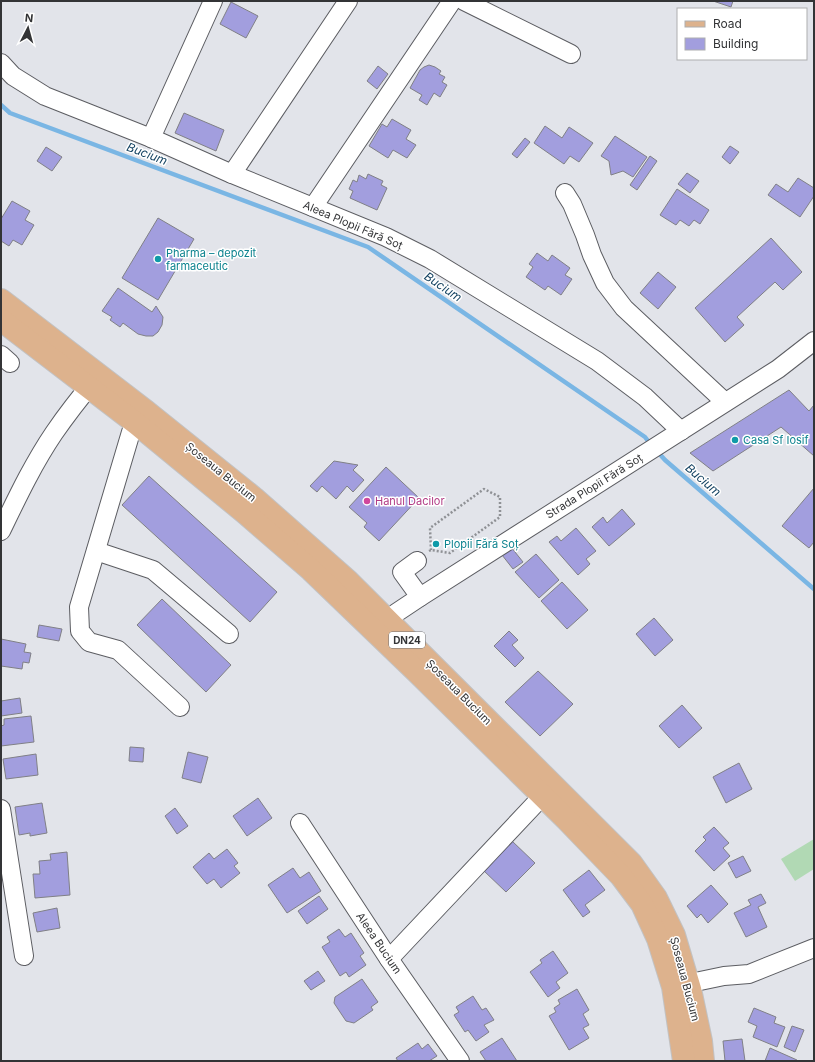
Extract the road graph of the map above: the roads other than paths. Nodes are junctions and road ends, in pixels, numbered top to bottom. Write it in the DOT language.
graph roads {
  1 [pos="213,1"];
  2 [pos="348,1"];
  3 [pos="452,1"];
  4 [pos="464,1"];
  5 [pos="571,54"];
  6 [pos="1,63"];
  7 [pos="151,138"];
  8 [pos="232,174"];
  9 [pos="565,193"];
  10 [pos="313,207"];
  11 [pos="1,300"];
  12 [pos="1,320"];
  13 [pos="814,341"];
  14 [pos="94,381"];
  15 [pos="725,402"];
  16 [pos="142,418"];
  17 [pos="681,431"];
  18 [pos="1,531"];
  19 [pos="96,551"];
  20 [pos="416,561"];
  21 [pos="420,597"];
  22 [pos="382,626"];
  23 [pos="229,634"];
  24 [pos="180,707"];
  25 [pos="548,790"];
  26 [pos="1,809"];
  27 [pos="300,823"];
  28 [pos="814,948"];
  29 [pos="24,956"];
  30 [pos="388,959"];
  31 [pos="681,985"];
  32 [pos="460,1061"];
  33 [pos="684,1061"];
  34 [pos="703,1061"];
  1 -- 7 [label="street"];
  2 -- 8 [label="street"];
  3 -- 10 [label="street"];
  4 -- 5 [label="street"];
  6 -- 7 [label="street, Aleea Plopii Fără Soț"];
  7 -- 8 [label="street, Aleea Plopii Fără Soț"];
  8 -- 10 [label="street, Aleea Plopii Fără Soț"];
  9 -- 15 [label="street"];
  10 -- 17 [label="street, Aleea Plopii Fără Soț"];
  11 -- 14 [label="main road, Șoseaua Bucium / DN24"];
  12 -- 14 [label="main road, Șoseaua Bucium / DN24"];
  13 -- 15 [label="street, Strada Plopii Fără Soț"];
  14 -- 16 [label="main road, Șoseaua Bucium / DN24"];
  14 -- 18 [label="street"];
  15 -- 17 [label="street, Strada Plopii Fără Soț"];
  16 -- 19 [label="street"];
  16 -- 22 [label="main road, Șoseaua Bucium / DN24"];
  17 -- 21 [label="street, Strada Plopii Fără Soț"];
  19 -- 23 [label="street"];
  19 -- 24 [label="street"];
  20 -- 21 [label="street"];
  21 -- 22 [label="street, Strada Plopii Fără Soț"];
  22 -- 25 [label="main road, Șoseaua Bucium / DN24"];
  25 -- 30 [label="street"];
  25 -- 31 [label="main road, Șoseaua Bucium / DN24"];
  26 -- 29 [label="street"];
  27 -- 30 [label="street, Aleea Bucium"];
  28 -- 31 [label="street"];
  30 -- 32 [label="street, Aleea Bucium"];
  31 -- 33 [label="main road, Șoseaua Bucium / DN24"];
  31 -- 34 [label="main road, Șoseaua Bucium / DN24"];
}
